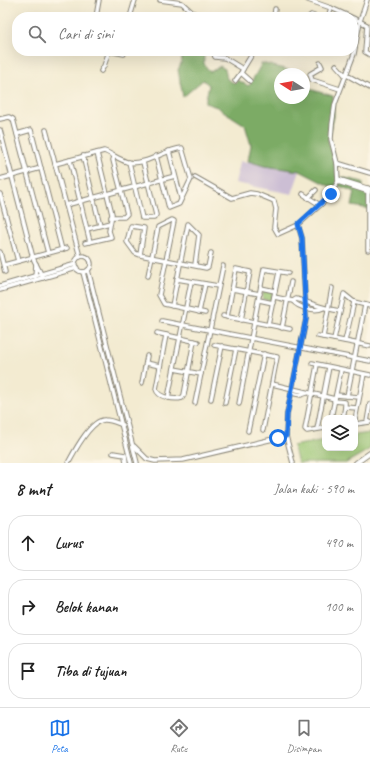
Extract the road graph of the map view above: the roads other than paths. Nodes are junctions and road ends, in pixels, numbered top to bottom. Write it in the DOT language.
graph roads {
  1 [pos="99,0"];
  2 [pos="135,0"];
  3 [pos="160,0"];
  4 [pos="308,0"];
  5 [pos="367,0"];
  6 [pos="331,8"];
  7 [pos="275,9"];
  8 [pos="97,12"];
  9 [pos="131,12"];
  10 [pos="192,12"];
  11 [pos="275,12"];
  12 [pos="330,12"];
  13 [pos="339,12"];
  14 [pos="360,21"];
  15 [pos="358,32"];
  16 [pos="370,55"];
  17 [pos="107,56"];
  18 [pos="215,56"];
  19 [pos="251,56"];
  20 [pos="353,56"];
  21 [pos="320,63"];
  22 [pos="336,65"];
  23 [pos="243,68"];
  24 [pos="101,71"];
  25 [pos="241,73"];
  26 [pos="345,75"];
  27 [pos="235,81"];
  28 [pos="250,81"];
  29 [pos="370,88"];
  30 [pos="340,89"];
  31 [pos="0,120"];
  32 [pos="0,130"];
  33 [pos="46,130"];
  34 [pos="17,134"];
  35 [pos="169,151"];
  36 [pos="97,153"];
  37 [pos="83,156"];
  38 [pos="156,156"];
  39 [pos="114,157"];
  40 [pos="70,160"];
  41 [pos="128,162"];
  42 [pos="143,162"];
  43 [pos="337,162"];
  44 [pos="55,164"];
  45 [pos="41,168"];
  46 [pos="27,172"];
  47 [pos="370,173"];
  48 [pos="12,176"];
  49 [pos="175,176"];
  50 [pos="195,177"];
  51 [pos="0,179"];
  52 [pos="162,180"];
  53 [pos="338,181"];
  54 [pos="148,183"];
  55 [pos="134,187"];
  56 [pos="121,190"];
  57 [pos="316,190"];
  58 [pos="369,190"];
  59 [pos="0,194"];
  60 [pos="107,194"];
  61 [pos="303,194"];
  62 [pos="94,198"];
  63 [pos="181,198"];
  64 [pos="308,198"];
  65 [pos="80,201"];
  66 [pos="66,205"];
  67 [pos="320,206"];
  68 [pos="370,206"];
  69 [pos="111,217"];
  70 [pos="110,223"];
  71 [pos="298,224"];
  72 [pos="100,226"];
  73 [pos="87,229"];
  74 [pos="90,242"];
  75 [pos="85,243"];
  76 [pos="67,248"];
  77 [pos="62,250"];
  78 [pos="368,250"];
  79 [pos="0,252"];
  80 [pos="48,253"];
  81 [pos="211,253"];
  82 [pos="140,255"];
  83 [pos="80,257"];
  84 [pos="34,258"];
  85 [pos="152,258"];
  86 [pos="167,260"];
  87 [pos="18,261"];
  88 [pos="180,263"];
  89 [pos="36,264"];
  90 [pos="4,265"];
  91 [pos="195,265"];
  92 [pos="76,266"];
  93 [pos="222,266"];
  94 [pos="88,270"];
  95 [pos="5,272"];
  96 [pos="83,272"];
  97 [pos="279,272"];
  98 [pos="288,273"];
  99 [pos="42,276"];
  100 [pos="148,276"];
  101 [pos="35,278"];
  102 [pos="177,278"];
  103 [pos="191,282"];
  104 [pos="291,282"];
  105 [pos="205,284"];
  106 [pos="0,286"];
  107 [pos="218,286"];
  108 [pos="261,288"];
  109 [pos="332,288"];
  110 [pos="232,289"];
  111 [pos="0,290"];
  112 [pos="275,291"];
  113 [pos="246,292"];
  114 [pos="260,294"];
  115 [pos="274,297"];
  116 [pos="259,300"];
  117 [pos="288,300"];
  118 [pos="293,301"];
  119 [pos="306,302"];
  120 [pos="353,302"];
  121 [pos="273,303"];
  122 [pos="365,305"];
  123 [pos="172,306"];
  124 [pos="370,306"];
  125 [pos="306,307"];
  126 [pos="323,308"];
  127 [pos="186,309"];
  128 [pos="328,309"];
  129 [pos="340,311"];
  130 [pos="199,312"];
  131 [pos="205,313"];
  132 [pos="240,320"];
  133 [pos="162,321"];
  134 [pos="255,322"];
  135 [pos="183,325"];
  136 [pos="268,325"];
  137 [pos="282,328"];
  138 [pos="290,329"];
  139 [pos="210,330"];
  140 [pos="157,333"];
  141 [pos="166,335"];
  142 [pos="318,336"];
  143 [pos="323,337"];
  144 [pos="180,338"];
  145 [pos="252,339"];
  146 [pos="334,339"];
  147 [pos="345,341"];
  148 [pos="357,343"];
  149 [pos="214,345"];
  150 [pos="370,345"];
  151 [pos="222,346"];
  152 [pos="300,348"];
  153 [pos="236,349"];
  154 [pos="250,352"];
  155 [pos="264,354"];
  156 [pos="147,356"];
  157 [pos="355,358"];
  158 [pos="370,361"];
  159 [pos="146,363"];
  160 [pos="312,364"];
  161 [pos="317,365"];
  162 [pos="160,366"];
  163 [pos="328,367"];
  164 [pos="174,369"];
  165 [pos="341,370"];
  166 [pos="188,372"];
  167 [pos="352,372"];
  168 [pos="201,374"];
  169 [pos="364,374"];
  170 [pos="370,376"];
  171 [pos="142,383"];
  172 [pos="272,384"];
  173 [pos="292,388"];
  174 [pos="291,393"];
  175 [pos="309,394"];
  176 [pos="322,396"];
  177 [pos="347,396"];
  178 [pos="359,397"];
  179 [pos="168,398"];
  180 [pos="335,398"];
  181 [pos="211,399"];
  182 [pos="226,402"];
  183 [pos="195,403"];
  184 [pos="239,404"];
  185 [pos="370,404"];
  186 [pos="122,405"];
  187 [pos="118,407"];
  188 [pos="345,407"];
  189 [pos="357,408"];
  190 [pos="332,415"];
  191 [pos="344,415"];
  192 [pos="356,415"];
  193 [pos="368,422"];
  194 [pos="358,424"];
  195 [pos="123,425"];
  196 [pos="322,428"];
  197 [pos="317,429"];
  198 [pos="248,430"];
  199 [pos="263,430"];
  200 [pos="286,437"];
  201 [pos="133,445"];
  202 [pos="370,453"];
  203 [pos="113,454"];
  204 [pos="68,463"];
  205 [pos="126,463"];
  206 [pos="131,463"];
  207 [pos="137,463"];
  208 [pos="293,463"];
  209 [pos="356,463"];
  1 -- 8 [label="street"];
  2 -- 9 [label="street"];
  3 -- 10 [label="street"];
  4 -- 6 [label="street"];
  5 -- 14 [label="street"];
  6 -- 12 [label="street"];
  6 -- 13 [label="street"];
  7 -- 11 [label="street"];
  14 -- 15 [label="street"];
  14 -- 16 [label="street"];
  17 -- 24 [label="street"];
  18 -- 23 [label="street"];
  19 -- 23 [label="street"];
  20 -- 26 [label="street"];
  21 -- 30 [label="street"];
  22 -- 26 [label="street"];
  23 -- 25 [label="street"];
  25 -- 27 [label="street"];
  25 -- 28 [label="street"];
  26 -- 29 [label="street"];
  26 -- 30 [label="street"];
  30 -- 43 [label="street"];
  31 -- 34 [label="street"];
  32 -- 48 [label="street"];
  33 -- 44 [label="street"];
  34 -- 45 [label="street"];
  34 -- 46 [label="street"];
  35 -- 38 [label="street"];
  35 -- 49 [label="street"];
  35 -- 63 [label="street"];
  36 -- 37 [label="street"];
  36 -- 39 [label="street"];
  36 -- 60 [label="street"];
  37 -- 40 [label="street"];
  37 -- 62 [label="street"];
  38 -- 42 [label="street"];
  38 -- 52 [label="street"];
  39 -- 41 [label="street"];
  39 -- 56 [label="street"];
  40 -- 44 [label="street"];
  40 -- 65 [label="street"];
  41 -- 42 [label="street"];
  41 -- 55 [label="street"];
  42 -- 54 [label="street"];
  43 -- 47 [label="street"];
  43 -- 53 [label="street"];
  44 -- 66 [label="street"];
  45 -- 46 [label="street"];
  45 -- 77 [label="street"];
  46 -- 48 [label="street"];
  46 -- 80 [label="street"];
  48 -- 51 [label="street"];
  48 -- 84 [label="street"];
  49 -- 52 [label="street"];
  49 -- 63 [label="street"];
  50 -- 71 [label="street"];
  52 -- 54 [label="street"];
  52 -- 63 [label="street"];
  53 -- 58 [label="street"];
  53 -- 67 [label="street"];
  54 -- 55 [label="street"];
  54 -- 55 [label="street"];
  55 -- 56 [label="street"];
  56 -- 60 [label="street"];
  56 -- 69 [label="street"];
  57 -- 64 [label="street"];
  58 -- 68 [label="street"];
  59 -- 87 [label="street"];
  60 -- 62 [label="street"];
  60 -- 69 [label="street"];
  61 -- 64 [label="street"];
  62 -- 65 [label="street"];
  62 -- 72 [label="street"];
  64 -- 67 [label="street"];
  65 -- 66 [label="street"];
  65 -- 73 [label="street"];
  66 -- 83 [label="street"];
  67 -- 71 [label="street"];
  68 -- 78 [label="street"];
  69 -- 70 [label="street"];
  70 -- 72 [label="street"];
  70 -- 74 [label="street"];
  71 -- 119 [label="street"];
  72 -- 73 [label="street"];
  73 -- 74 [label="street"];
  74 -- 75 [label="street"];
  76 -- 77 [label="street"];
  77 -- 80 [label="street"];
  79 -- 90 [label="street"];
  80 -- 84 [label="street"];
  81 -- 91 [label="street"];
  82 -- 82 [label="street"];
  82 -- 85 [label="street"];
  83 -- 92 [label="street"];
  83 -- 94 [label="street"];
  84 -- 87 [label="street"];
  84 -- 89 [label="street"];
  85 -- 86 [label="street"];
  85 -- 86 [label="street"];
  85 -- 100 [label="street"];
  86 -- 88 [label="street"];
  86 -- 123 [label="street"];
  87 -- 90 [label="street"];
  88 -- 91 [label="street"];
  88 -- 91 [label="street"];
  88 -- 102 [label="street"];
  89 -- 99 [label="street"];
  89 -- 101 [label="street"];
  90 -- 95 [label="street"];
  92 -- 96 [label="street"];
  92 -- 99 [label="street"];
  93 -- 107 [label="street"];
  94 -- 96 [label="street"];
  94 -- 186 [label="street"];
  96 -- 187 [label="street"];
  97 -- 98 [label="street"];
  97 -- 108 [label="street"];
  97 -- 112 [label="street"];
  99 -- 101 [label="street"];
  101 -- 106 [label="street"];
  101 -- 111 [label="street"];
  102 -- 103 [label="street"];
  102 -- 123 [label="street"];
  103 -- 105 [label="street"];
  103 -- 127 [label="street"];
  104 -- 117 [label="street"];
  105 -- 107 [label="street"];
  105 -- 130 [label="street"];
  107 -- 139 [label="street"];
  108 -- 112 [label="street"];
  108 -- 114 [label="street"];
  109 -- 128 [label="street"];
  110 -- 113 [label="street"];
  110 -- 113 [label="street"];
  110 -- 132 [label="street"];
  112 -- 115 [label="street"];
  113 -- 114 [label="street"];
  113 -- 132 [label="street"];
  114 -- 116 [label="street"];
  115 -- 117 [label="street"];
  115 -- 121 [label="street"];
  116 -- 121 [label="street"];
  116 -- 134 [label="street"];
  117 -- 118 [label="street"];
  117 -- 137 [label="street"];
  118 -- 119 [label="street"];
  118 -- 125 [label="street"];
  119 -- 125 [label="street"];
  119 -- 126 [label="street"];
  120 -- 122 [label="street"];
  120 -- 129 [label="street"];
  120 -- 147 [label="street"];
  121 -- 136 [label="street"];
  122 -- 124 [label="street"];
  122 -- 148 [label="street"];
  123 -- 127 [label="street"];
  125 -- 126 [label="street"];
  125 -- 152 [label="street"];
  126 -- 128 [label="street"];
  127 -- 130 [label="street"];
  127 -- 135 [label="street"];
  128 -- 129 [label="street"];
  128 -- 143 [label="street"];
  129 -- 146 [label="street"];
  130 -- 131 [label="street"];
  132 -- 134 [label="street"];
  133 -- 135 [label="street"];
  134 -- 136 [label="street"];
  134 -- 145 [label="street"];
  135 -- 139 [label="street"];
  135 -- 144 [label="street"];
  136 -- 137 [label="street"];
  137 -- 138 [label="street"];
  139 -- 145 [label="street"];
  139 -- 168 [label="street"];
  140 -- 141 [label="street"];
  141 -- 144 [label="street"];
  141 -- 162 [label="street"];
  142 -- 143 [label="street"];
  143 -- 146 [label="street"];
  144 -- 164 [label="street"];
  144 -- 166 [label="street"];
  145 -- 152 [label="street"];
  145 -- 154 [label="street"];
  146 -- 147 [label="street"];
  147 -- 148 [label="street"];
  148 -- 150 [label="street"];
  148 -- 157 [label="street"];
  149 -- 151 [label="street"];
  151 -- 153 [label="street"];
  151 -- 181 [label="street"];
  152 -- 157 [label="street"];
  152 -- 173 [label="street"];
  153 -- 154 [label="street"];
  153 -- 182 [label="street"];
  154 -- 155 [label="street"];
  154 -- 184 [label="street"];
  155 -- 172 [label="street"];
  155 -- 198 [label="street"];
  156 -- 159 [label="street"];
  157 -- 158 [label="street"];
  157 -- 167 [label="street"];
  159 -- 162 [label="street"];
  159 -- 171 [label="street"];
  160 -- 161 [label="street"];
  161 -- 163 [label="street"];
  161 -- 175 [label="street"];
  162 -- 179 [label="street"];
  163 -- 165 [label="street"];
  163 -- 176 [label="street"];
  164 -- 166 [label="street"];
  164 -- 179 [label="street"];
  165 -- 167 [label="street"];
  165 -- 180 [label="street"];
  166 -- 168 [label="street"];
  166 -- 179 [label="street"];
  167 -- 169 [label="street"];
  167 -- 177 [label="street"];
  168 -- 183 [label="street"];
  169 -- 170 [label="street"];
  169 -- 178 [label="street"];
  172 -- 173 [label="street"];
  172 -- 199 [label="street"];
  173 -- 174 [label="street"];
  173 -- 175 [label="street"];
  174 -- 175 [label="street"];
  174 -- 200 [label="street"];
  175 -- 176 [label="street"];
  175 -- 197 [label="street"];
  176 -- 180 [label="street"];
  176 -- 197 [label="street"];
  177 -- 178 [label="street"];
  177 -- 180 [label="street"];
  178 -- 189 [label="street"];
  180 -- 188 [label="street"];
  180 -- 190 [label="street"];
  185 -- 193 [label="street"];
  186 -- 187 [label="street"];
  186 -- 201 [label="street"];
  187 -- 195 [label="street"];
  188 -- 189 [label="street"];
  188 -- 191 [label="street"];
  189 -- 192 [label="street"];
  193 -- 194 [label="street"];
  195 -- 204 [label="street"];
  195 -- 206 [label="street"];
  196 -- 197 [label="street"];
  200 -- 201 [label="street"];
  200 -- 208 [label="street"];
  201 -- 207 [label="street"];
  202 -- 209 [label="main road"];
  203 -- 205 [label="street"];
}
